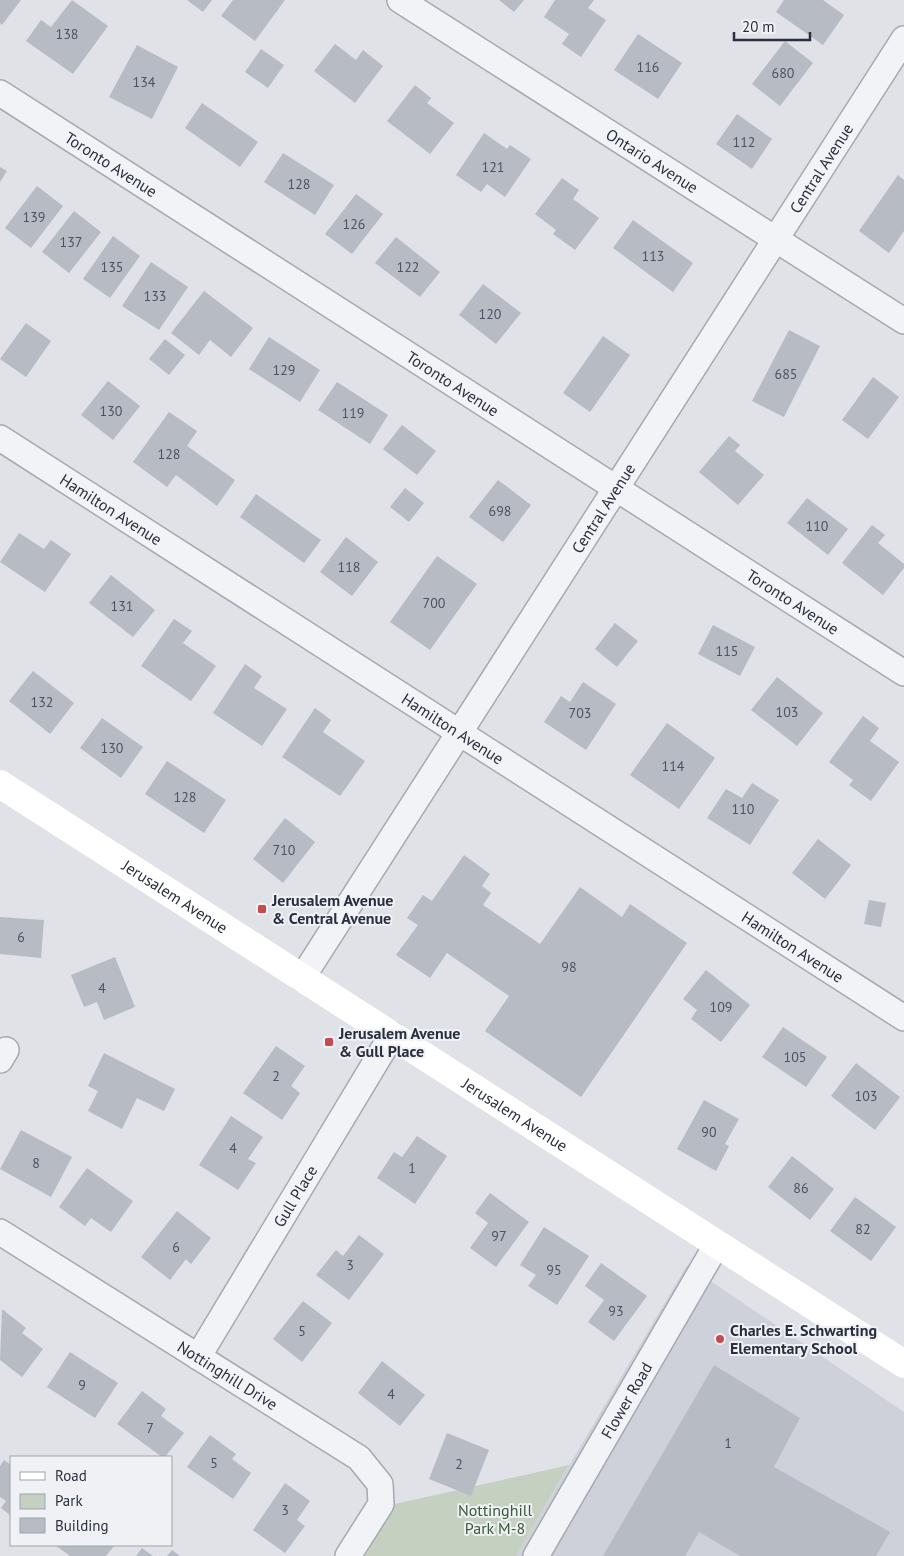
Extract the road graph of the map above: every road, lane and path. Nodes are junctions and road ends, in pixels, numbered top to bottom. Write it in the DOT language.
graph roads {
  1 [pos="400,0"];
  2 [pos="904,39"];
  3 [pos="0,93"];
  4 [pos="776,239"];
  5 [pos="904,321"];
  6 [pos="0,438"];
  7 [pos="615,488"];
  8 [pos="904,673"];
  9 [pos="459,732"];
  10 [pos="0,784"];
  11 [pos="302,978"];
  12 [pos="904,1018"];
  13 [pos="392,1036"];
  14 [pos="0,1232"];
  15 [pos="717,1244"];
  16 [pos="198,1357"];
  17 [pos="904,1364"];
  18 [pos="348,1556"];
  19 [pos="536,1556"];
  1 -- 4 [label="street, Ontario Avenue"];
  2 -- 4 [label="street, Central Avenue"];
  3 -- 7 [label="street, Toronto Avenue"];
  4 -- 5 [label="street, Ontario Avenue"];
  4 -- 7 [label="street, Central Avenue"];
  6 -- 9 [label="street, Hamilton Avenue"];
  7 -- 8 [label="street, Toronto Avenue"];
  7 -- 9 [label="street, Central Avenue"];
  9 -- 11 [label="street, Central Avenue"];
  9 -- 12 [label="street, Hamilton Avenue"];
  10 -- 11 [label="main road, Jerusalem Avenue"];
  11 -- 13 [label="main road, Jerusalem Avenue"];
  13 -- 15 [label="main road, Jerusalem Avenue"];
  13 -- 16 [label="street, Gull Place"];
  14 -- 16 [label="street, Nottinghill Drive"];
  15 -- 17 [label="main road, Jerusalem Avenue"];
  15 -- 19 [label="street, Flower Road"];
  16 -- 18 [label="street, Nottinghill Drive"];
}
